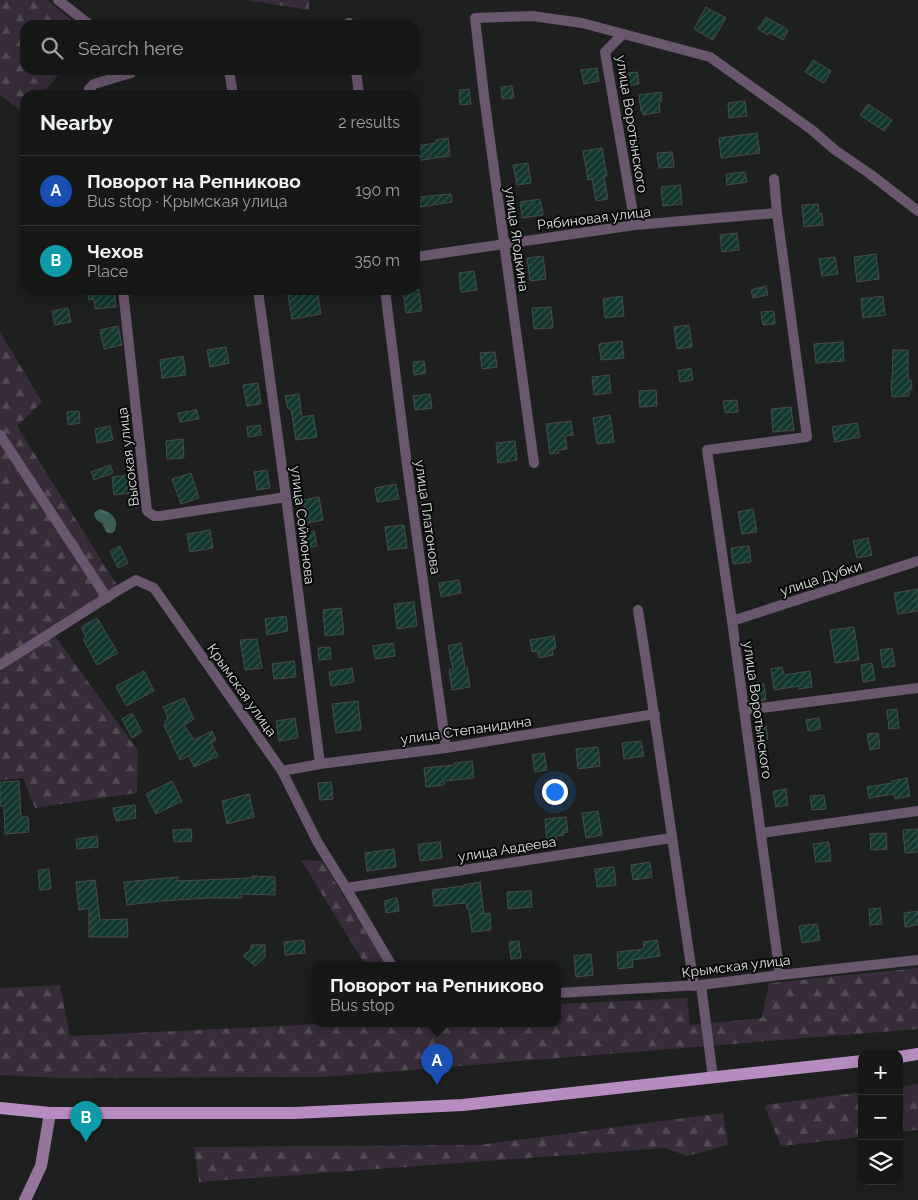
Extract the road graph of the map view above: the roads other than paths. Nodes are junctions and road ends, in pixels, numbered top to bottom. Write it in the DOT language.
graph roads {
  1 [pos="58,0"];
  2 [pos="84,20"];
  3 [pos="623,34"];
  4 [pos="124,75"];
  5 [pos="231,75"];
  6 [pos="357,75"];
  7 [pos="89,90"];
  8 [pos="232,90"];
  9 [pos="358,90"];
  10 [pos="774,179"];
  11 [pos="918,211"];
  12 [pos="776,213"];
  13 [pos="635,225"];
  14 [pos="504,243"];
  15 [pos="420,256"];
  16 [pos="124,295"];
  17 [pos="259,295"];
  18 [pos="386,295"];
  19 [pos="0,435"];
  20 [pos="534,463"];
  21 [pos="286,496"];
  22 [pos="918,561"];
  23 [pos="107,598"];
  24 [pos="638,610"];
  25 [pos="732,621"];
  26 [pos="0,665"];
  27 [pos="918,688"];
  28 [pos="745,710"];
  29 [pos="655,714"];
  30 [pos="446,748"];
  31 [pos="320,764"];
  32 [pos="282,771"];
  33 [pos="918,811"];
  34 [pos="761,832"];
  35 [pos="672,838"];
  36 [pos="346,888"];
  37 [pos="918,960"];
  38 [pos="390,962"];
  39 [pos="780,975"];
  40 [pos="698,986"];
  41 [pos="561,993"];
  42 [pos="918,1054"];
  43 [pos="903,1056"];
  44 [pos="858,1061"];
  45 [pos="713,1078"];
  46 [pos="0,1108"];
  47 [pos="50,1113"];
  48 [pos="25,1200"];
  1 -- 2 [label="street"];
  3 -- 11 [label="street"];
  3 -- 13 [label="street, улица Воротынского"];
  3 -- 14 [label="street, улица Ягодкина"];
  4 -- 7 [label="street"];
  5 -- 8 [label="street"];
  6 -- 9 [label="street"];
  10 -- 12 [label="street"];
  12 -- 13 [label="street, Рябиновая улица"];
  12 -- 25 [label="street, улица Воротынского"];
  13 -- 14 [label="street, Рябиновая улица"];
  14 -- 15 [label="street, Рябиновая улица"];
  14 -- 20 [label="street, улица Ягодкина"];
  16 -- 21 [label="street, Высокая улица"];
  17 -- 21 [label="street, улица Соймонова"];
  18 -- 30 [label="street, улица Платонова"];
  19 -- 23 [label="street"];
  21 -- 31 [label="street, улица Соймонова"];
  22 -- 25 [label="street, улица Дубки"];
  23 -- 26 [label="street, Крымская улица"];
  23 -- 32 [label="street, Крымская улица"];
  24 -- 29 [label="street"];
  25 -- 28 [label="street, улица Воротынского"];
  27 -- 28 [label="street"];
  28 -- 34 [label="street, улица Воротынского"];
  29 -- 30 [label="street, улица Степанидина"];
  29 -- 35 [label="street"];
  30 -- 31 [label="street, улица Степанидина"];
  31 -- 32 [label="street, улица Степанидина"];
  32 -- 36 [label="street, Крымская улица"];
  33 -- 34 [label="street"];
  34 -- 39 [label="street, улица Воротынского"];
  35 -- 36 [label="street, улица Авдеева"];
  35 -- 40 [label="street"];
  36 -- 38 [label="street, Крымская улица"];
  37 -- 39 [label="street, Крымская улица"];
  39 -- 40 [label="street, Крымская улица"];
  40 -- 41 [label="street, Крымская улица"];
  40 -- 45 [label="street"];
  42 -- 43 [label="main road"];
  44 -- 45 [label="main road"];
  45 -- 47 [label="main road"];
  46 -- 47 [label="main road"];
  47 -- 48 [label="street"];
}
